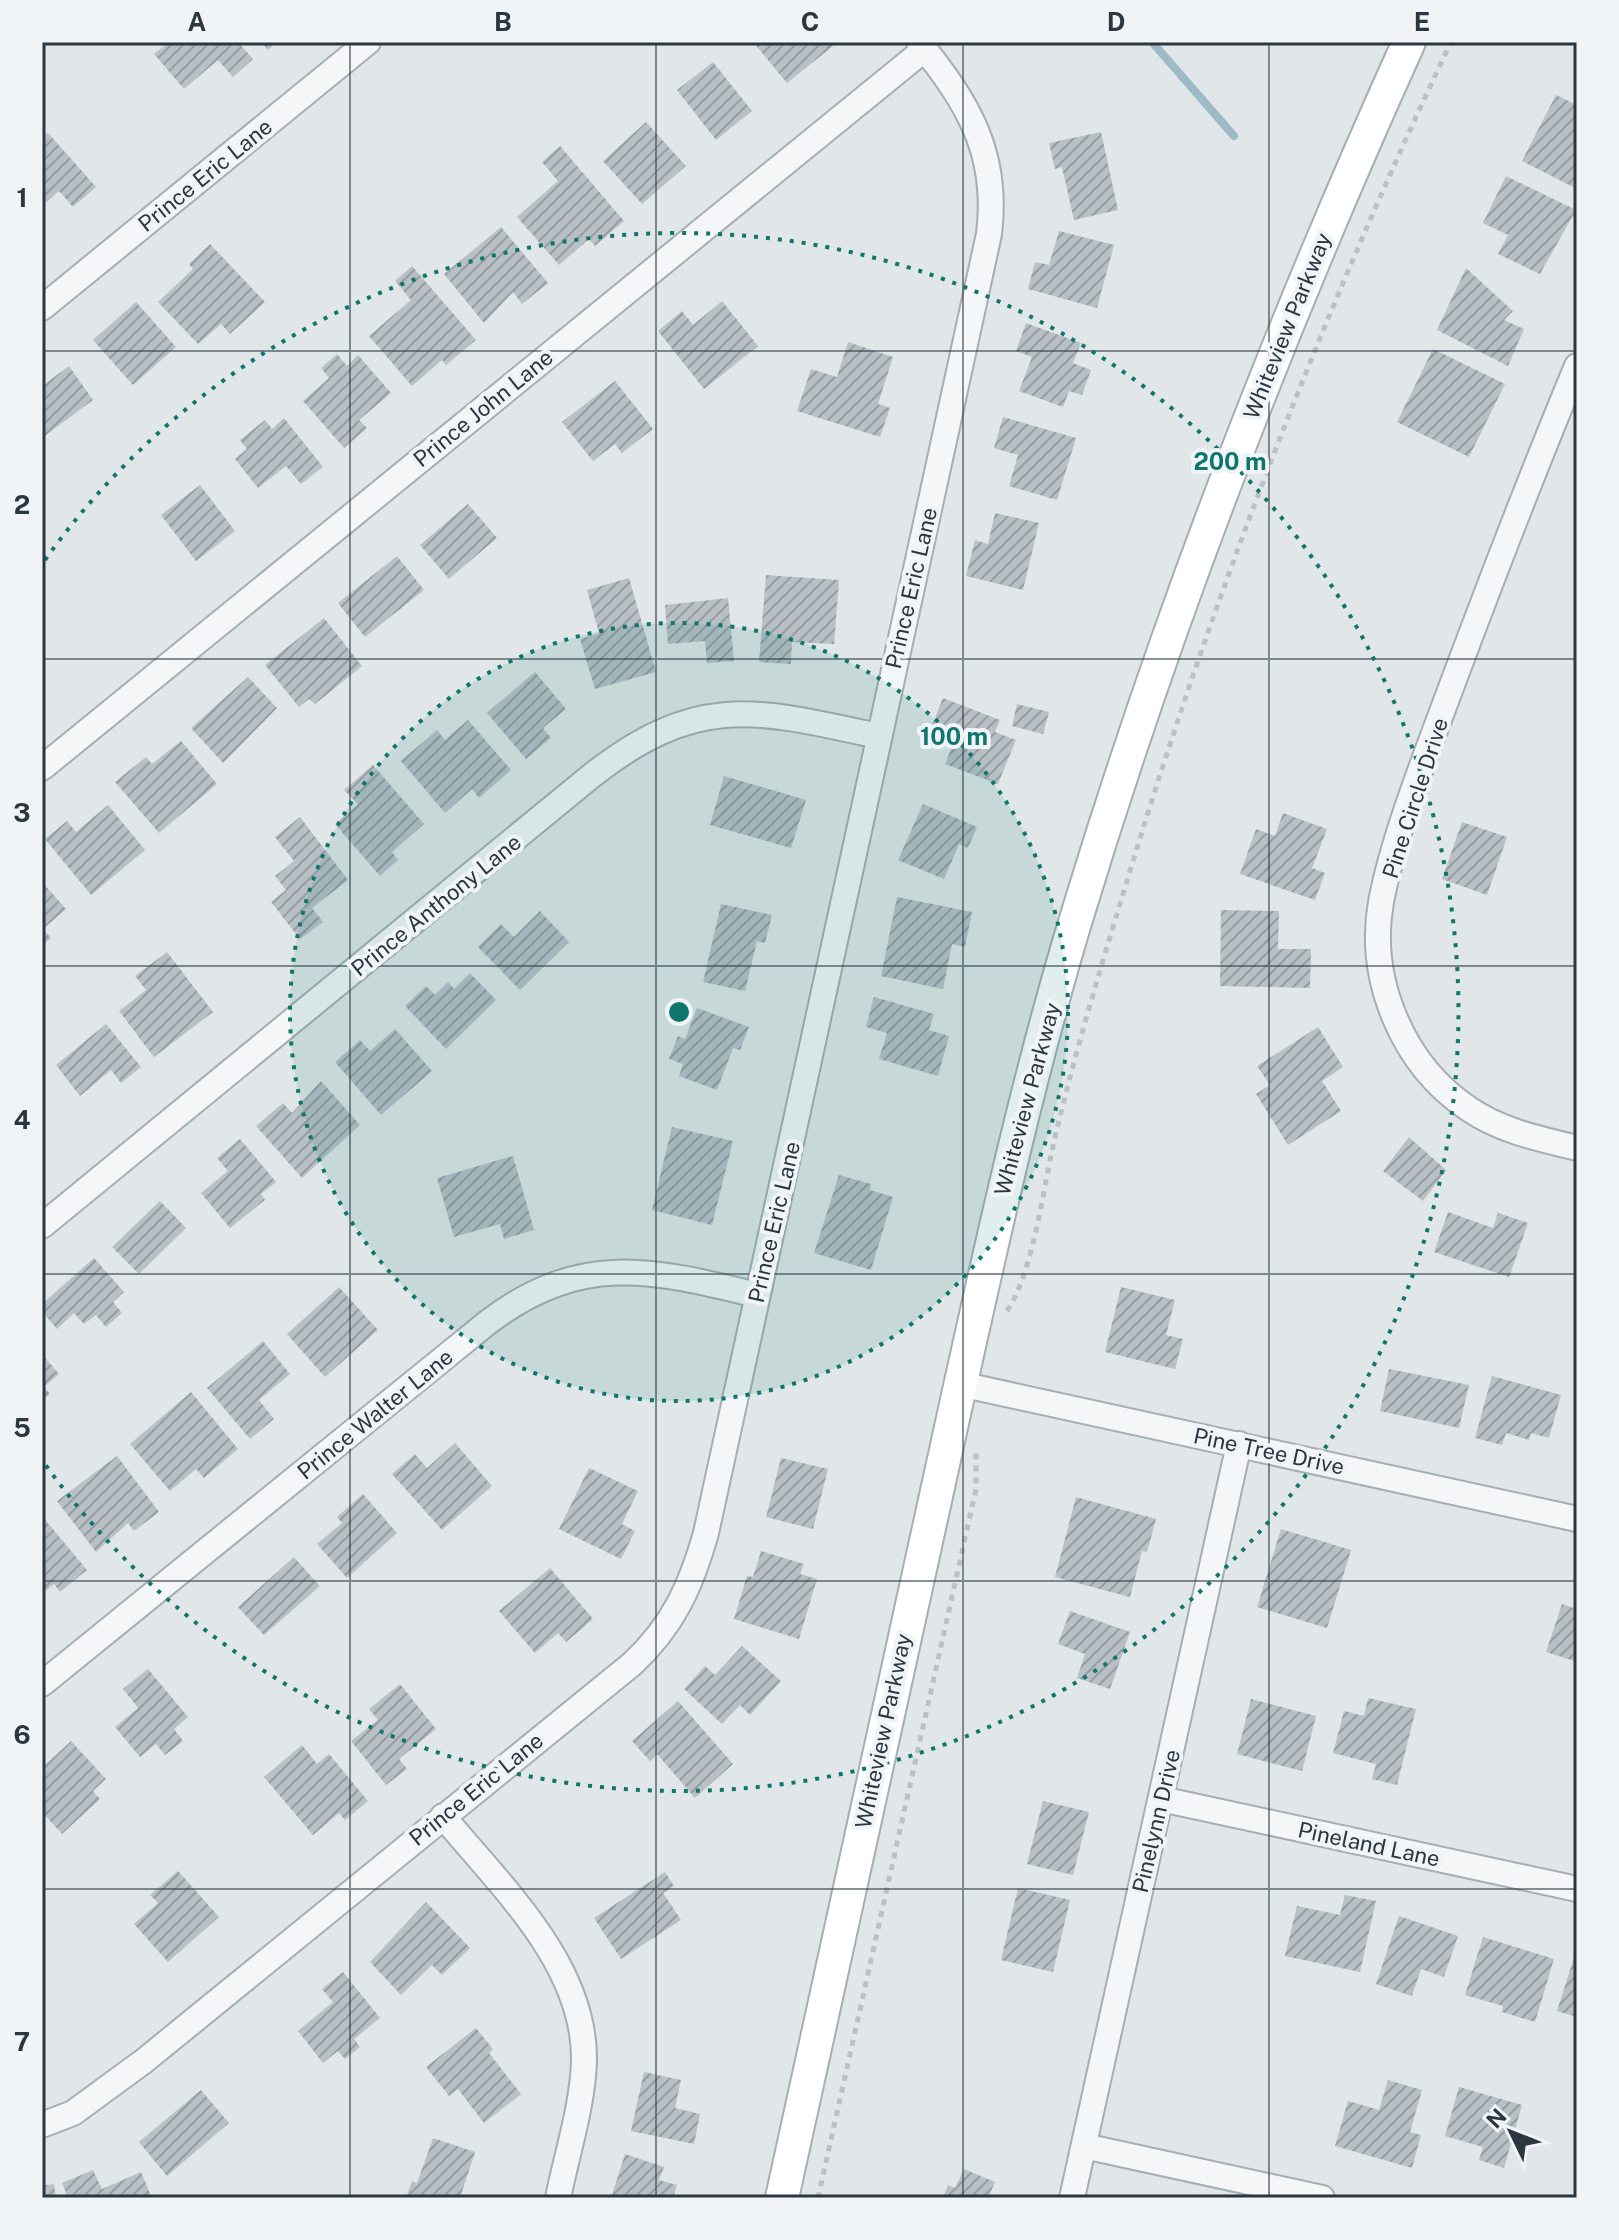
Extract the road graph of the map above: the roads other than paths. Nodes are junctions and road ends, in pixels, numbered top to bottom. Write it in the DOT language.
graph roads {
  1 [pos="368,42"];
  2 [pos="1409,42"];
  3 [pos="922,46"];
  4 [pos="42,308"];
  5 [pos="1577,366"];
  6 [pos="878,736"];
  7 [pos="42,768"];
  8 [pos="1577,1148"];
  9 [pos="42,1226"];
  10 [pos="757,1295"];
  11 [pos="960,1384"];
  12 [pos="1239,1444"];
  13 [pos="1577,1519"];
  14 [pos="42,1684"];
  15 [pos="1161,1799"];
  16 [pos="443,1816"];
  17 [pos="1577,1889"];
  18 [pos="42,2125"];
  19 [pos="1084,2146"];
  20 [pos="558,2198"];
  21 [pos="782,2198"];
  22 [pos="1072,2198"];
  23 [pos="1322,2198"];
  1 -- 4 [label="street, Prince Eric Lane"];
  2 -- 11 [label="street, Whiteview Parkway"];
  3 -- 6 [label="street, Prince Eric Lane"];
  3 -- 7 [label="street, Prince John Lane"];
  5 -- 8 [label="street, Pine Circle Drive"];
  6 -- 9 [label="street, Prince Anthony Lane"];
  6 -- 10 [label="street, Prince Eric Lane"];
  10 -- 14 [label="street, Prince Walter Lane"];
  10 -- 16 [label="street, Prince Eric Lane"];
  11 -- 12 [label="street, Pine Tree Drive"];
  11 -- 21 [label="street, Whiteview Parkway"];
  12 -- 13 [label="street, Pine Tree Drive"];
  12 -- 15 [label="street, Pinelynn Drive"];
  15 -- 17 [label="street, Pineland Lane"];
  15 -- 19 [label="street, Pinelynn Drive"];
  16 -- 18 [label="street, Prince Eric Lane"];
  16 -- 20 [label="street"];
  19 -- 22 [label="street, Pinelynn Drive"];
  19 -- 23 [label="street"];
}
